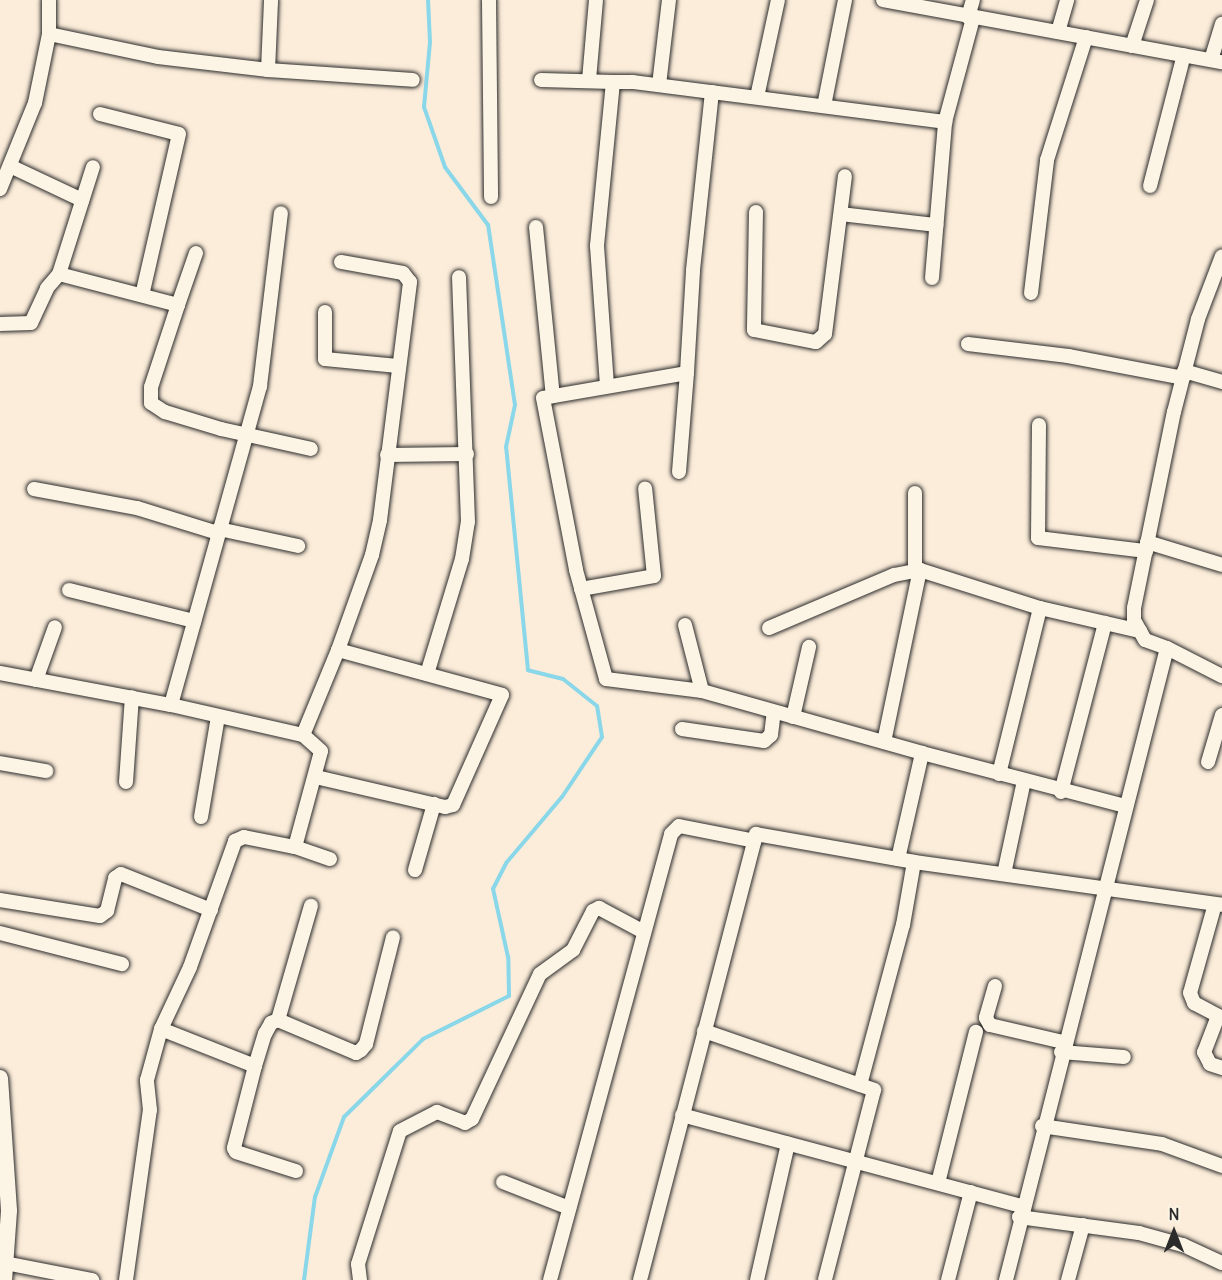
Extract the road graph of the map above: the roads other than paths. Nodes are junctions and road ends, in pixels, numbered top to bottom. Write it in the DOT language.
graph roads {
  1 [pos="49,0"];
  2 [pos="271,0"];
  3 [pos="489,0"];
  4 [pos="596,0"];
  5 [pos="669,0"];
  6 [pos="778,0"];
  7 [pos="846,0"];
  8 [pos="973,0"];
  9 [pos="1067,0"];
  10 [pos="1147,0"];
  11 [pos="891,1"];
  12 [pos="971,17"];
  13 [pos="1222,24"];
  14 [pos="1058,32"];
  15 [pos="49,34"];
  16 [pos="1086,37"];
  17 [pos="1132,46"];
  18 [pos="1184,55"];
  19 [pos="1216,61"];
  20 [pos="268,70"];
  21 [pos="413,80"];
  22 [pos="541,80"];
  23 [pos="589,81"];
  24 [pos="613,82"];
  25 [pos="659,85"];
  26 [pos="712,92"];
  27 [pos="757,98"];
  28 [pos="824,106"];
  29 [pos="100,114"];
  30 [pos="945,122"];
  31 [pos="10,166"];
  32 [pos="93,167"];
  33 [pos="845,176"];
  34 [pos="1150,186"];
  35 [pos="0,189"];
  36 [pos="491,197"];
  37 [pos="82,200"];
  38 [pos="756,212"];
  39 [pos="281,213"];
  40 [pos="841,214"];
  41 [pos="936,225"];
  42 [pos="536,226"];
  43 [pos="196,253"];
  44 [pos="1222,256"];
  45 [pos="341,262"];
  46 [pos="59,273"];
  47 [pos="459,277"];
  48 [pos="932,279"];
  49 [pos="1031,293"];
  50 [pos="142,296"];
  51 [pos="178,305"];
  52 [pos="326,312"];
  53 [pos="0,324"];
  54 [pos="968,345"];
  55 [pos="398,366"];
  56 [pos="687,373"];
  57 [pos="1184,374"];
  58 [pos="1222,382"];
  59 [pos="608,385"];
  60 [pos="553,396"];
  61 [pos="1038,425"];
  62 [pos="246,435"];
  63 [pos="311,449"];
  64 [pos="467,454"];
  65 [pos="387,455"];
  66 [pos="679,471"];
  67 [pos="645,488"];
  68 [pos="34,489"];
  69 [pos="915,493"];
  70 [pos="219,531"];
  71 [pos="298,546"];
  72 [pos="1146,547"];
  73 [pos="1222,565"];
  74 [pos="917,570"];
  75 [pos="69,590"];
  76 [pos="581,590"];
  77 [pos="1040,608"];
  78 [pos="194,621"];
  79 [pos="1105,623"];
  80 [pos="685,625"];
  81 [pos="56,627"];
  82 [pos="769,628"];
  83 [pos="1140,631"];
  84 [pos="809,647"];
  85 [pos="1167,648"];
  86 [pos="338,650"];
  87 [pos="0,673"];
  88 [pos="426,674"];
  89 [pos="1222,676"];
  90 [pos="36,680"];
  91 [pos="702,691"];
  92 [pos="132,697"];
  93 [pos="171,705"];
  94 [pos="774,712"];
  95 [pos="218,716"];
  96 [pos="1222,716"];
  97 [pos="793,717"];
  98 [pos="682,729"];
  99 [pos="303,735"];
  100 [pos="884,742"];
  101 [pos="922,753"];
  102 [pos="1208,762"];
  103 [pos="0,763"];
  104 [pos="46,771"];
  105 [pos="999,774"];
  106 [pos="316,777"];
  107 [pos="1024,781"];
  108 [pos="126,782"];
  109 [pos="1061,792"];
  110 [pos="434,804"];
  111 [pos="1125,806"];
  112 [pos="201,817"];
  113 [pos="755,841"];
  114 [pos="295,847"];
  115 [pos="330,859"];
  116 [pos="898,859"];
  117 [pos="914,862"];
  118 [pos="415,870"];
  119 [pos="1004,874"];
  120 [pos="1103,887"];
  121 [pos="0,900"];
  122 [pos="1219,904"];
  123 [pos="311,906"];
  124 [pos="211,910"];
  125 [pos="644,932"];
  126 [pos="0,933"];
  127 [pos="393,937"];
  128 [pos="122,964"];
  129 [pos="995,986"];
  130 [pos="278,1020"];
  131 [pos="161,1029"];
  132 [pos="704,1031"];
  133 [pos="976,1032"];
  134 [pos="1062,1047"];
  135 [pos="1124,1057"];
  136 [pos="255,1066"];
  137 [pos="1222,1068"];
  138 [pos="0,1078"];
  139 [pos="860,1085"];
  140 [pos="682,1115"];
  141 [pos="1042,1126"];
  142 [pos="788,1143"];
  143 [pos="855,1161"];
  144 [pos="1222,1166"];
  145 [pos="296,1171"];
  146 [pos="503,1182"];
  147 [pos="938,1184"];
  148 [pos="971,1192"];
  149 [pos="4,1206"];
  150 [pos="569,1208"];
  151 [pos="1020,1211"];
  152 [pos="1083,1226"];
  153 [pos="5,1263"];
  154 [pos="1222,1263"];
  155 [pos="4,1280"];
  156 [pos="92,1280"];
  157 [pos="126,1280"];
  158 [pos="360,1280"];
  159 [pos="550,1280"];
  160 [pos="640,1280"];
  161 [pos="759,1280"];
  162 [pos="825,1280"];
  163 [pos="948,1280"];
  164 [pos="1006,1280"];
  165 [pos="1068,1280"];
  1 -- 15 [label="street"];
  2 -- 20 [label="street"];
  3 -- 36 [label="street"];
  4 -- 23 [label="street"];
  5 -- 25 [label="street"];
  6 -- 27 [label="street"];
  7 -- 28 [label="street"];
  8 -- 12 [label="street"];
  9 -- 14 [label="street"];
  10 -- 17 [label="street"];
  11 -- 12 [label="street"];
  12 -- 14 [label="street"];
  12 -- 30 [label="street"];
  13 -- 19 [label="street"];
  14 -- 16 [label="street"];
  15 -- 20 [label="street"];
  15 -- 31 [label="street"];
  16 -- 17 [label="street"];
  16 -- 49 [label="street"];
  17 -- 18 [label="street"];
  18 -- 19 [label="street"];
  18 -- 34 [label="street"];
  20 -- 21 [label="street"];
  22 -- 23 [label="street"];
  23 -- 24 [label="street"];
  24 -- 25 [label="street"];
  24 -- 59 [label="street"];
  25 -- 26 [label="street"];
  26 -- 27 [label="street"];
  26 -- 56 [label="street"];
  27 -- 28 [label="street"];
  28 -- 30 [label="street"];
  29 -- 50 [label="street"];
  30 -- 41 [label="street"];
  31 -- 35 [label="street"];
  31 -- 37 [label="street"];
  32 -- 37 [label="street"];
  33 -- 40 [label="street"];
  37 -- 46 [label="street"];
  38 -- 40 [label="street"];
  39 -- 62 [label="street"];
  40 -- 41 [label="street"];
  41 -- 48 [label="street"];
  42 -- 60 [label="street"];
  43 -- 51 [label="street"];
  44 -- 57 [label="street"];
  45 -- 55 [label="street"];
  46 -- 50 [label="street"];
  46 -- 53 [label="street"];
  47 -- 64 [label="street"];
  50 -- 51 [label="street"];
  51 -- 62 [label="street"];
  52 -- 55 [label="street"];
  54 -- 57 [label="street"];
  55 -- 65 [label="street"];
  56 -- 59 [label="street"];
  56 -- 66 [label="street"];
  57 -- 58 [label="street"];
  57 -- 72 [label="street"];
  59 -- 60 [label="street"];
  60 -- 76 [label="street"];
  61 -- 72 [label="street"];
  62 -- 63 [label="street"];
  62 -- 70 [label="street"];
  64 -- 65 [label="street"];
  64 -- 88 [label="street"];
  65 -- 86 [label="street"];
  67 -- 76 [label="street"];
  68 -- 70 [label="street"];
  69 -- 74 [label="street"];
  70 -- 71 [label="street"];
  70 -- 78 [label="street"];
  72 -- 73 [label="street"];
  72 -- 83 [label="street"];
  74 -- 77 [label="street"];
  74 -- 82 [label="street"];
  74 -- 100 [label="street"];
  75 -- 78 [label="street"];
  76 -- 91 [label="street"];
  77 -- 79 [label="street"];
  77 -- 105 [label="street"];
  78 -- 93 [label="street"];
  79 -- 83 [label="street"];
  79 -- 109 [label="street"];
  80 -- 91 [label="street"];
  81 -- 90 [label="street"];
  83 -- 85 [label="street"];
  84 -- 97 [label="street"];
  85 -- 89 [label="street"];
  85 -- 111 [label="street"];
  86 -- 88 [label="street"];
  86 -- 99 [label="street"];
  87 -- 90 [label="street"];
  88 -- 110 [label="street"];
  90 -- 92 [label="street"];
  91 -- 94 [label="street"];
  92 -- 93 [label="street"];
  92 -- 108 [label="street"];
  93 -- 95 [label="street"];
  94 -- 97 [label="street"];
  94 -- 98 [label="street"];
  95 -- 99 [label="street"];
  95 -- 112 [label="street"];
  96 -- 102 [label="street"];
  97 -- 100 [label="street"];
  99 -- 106 [label="street"];
  100 -- 101 [label="street"];
  101 -- 105 [label="street"];
  101 -- 116 [label="street"];
  103 -- 104 [label="street"];
  105 -- 107 [label="street"];
  106 -- 110 [label="street"];
  106 -- 114 [label="street"];
  107 -- 109 [label="street"];
  107 -- 119 [label="street"];
  109 -- 111 [label="street"];
  110 -- 118 [label="street"];
  111 -- 120 [label="street"];
  113 -- 116 [label="street"];
  113 -- 125 [label="street"];
  113 -- 132 [label="street"];
  114 -- 115 [label="street"];
  114 -- 124 [label="street"];
  116 -- 117 [label="street"];
  117 -- 119 [label="street"];
  117 -- 139 [label="street"];
  119 -- 120 [label="street"];
  120 -- 122 [label="street"];
  120 -- 134 [label="street"];
  121 -- 124 [label="street"];
  122 -- 137 [label="street"];
  123 -- 130 [label="street"];
  124 -- 131 [label="street"];
  125 -- 150 [label="street"];
  125 -- 158 [label="street"];
  126 -- 128 [label="street"];
  127 -- 130 [label="street"];
  129 -- 134 [label="street"];
  130 -- 136 [label="street"];
  131 -- 136 [label="street"];
  131 -- 157 [label="street"];
  132 -- 139 [label="street"];
  132 -- 140 [label="street"];
  133 -- 147 [label="street"];
  134 -- 135 [label="street"];
  134 -- 141 [label="street"];
  136 -- 145 [label="street"];
  138 -- 149 [label="street"];
  139 -- 143 [label="street"];
  140 -- 142 [label="street"];
  140 -- 160 [label="street"];
  141 -- 144 [label="street"];
  141 -- 151 [label="street"];
  142 -- 143 [label="street"];
  142 -- 161 [label="street"];
  143 -- 147 [label="street"];
  143 -- 162 [label="street"];
  146 -- 150 [label="street"];
  147 -- 148 [label="street"];
  148 -- 151 [label="street"];
  148 -- 163 [label="street"];
  149 -- 153 [label="street"];
  150 -- 159 [label="street"];
  151 -- 152 [label="street"];
  151 -- 164 [label="street"];
  152 -- 154 [label="street"];
  152 -- 165 [label="street"];
  153 -- 155 [label="street"];
  153 -- 156 [label="street"];
}
